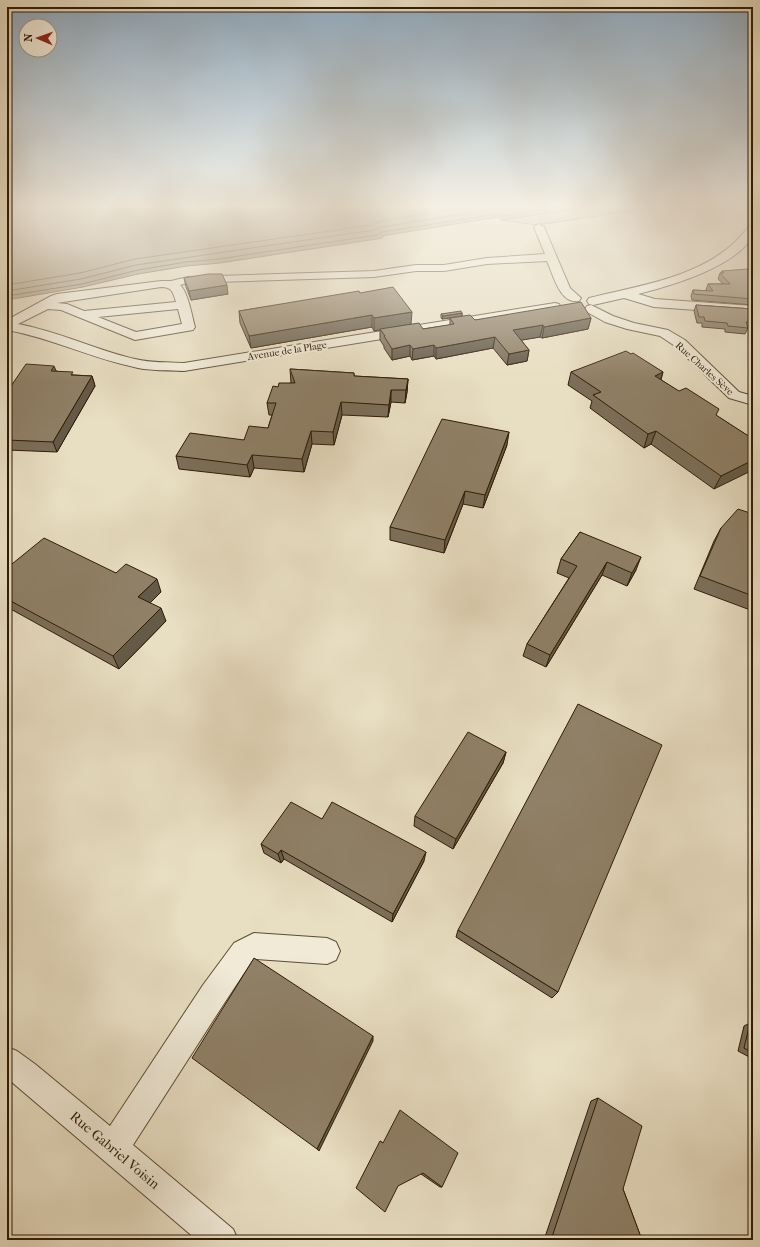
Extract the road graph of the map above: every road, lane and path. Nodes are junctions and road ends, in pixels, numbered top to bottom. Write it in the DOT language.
graph roads {
  1 [pos="464,265"];
  2 [pos="554,265"];
  3 [pos="710,265"];
  4 [pos="171,284"];
  5 [pos="625,294"];
  6 [pos="573,301"];
  7 [pos="46,305"];
  8 [pos="183,305"];
  9 [pos="592,305"];
  10 [pos="753,310"];
  11 [pos="84,315"];
  12 [pos="7,325"];
  13 [pos="753,401"];
  14 [pos="327,951"];
  15 [pos="7,1061"];
  16 [pos="113,1148"];
  17 [pos="222,1240"];
  1 -- 4 [label="street"];
  2 -- 6 [label="street"];
  3 -- 5 [label="street"];
  4 -- 7 [label="street"];
  4 -- 8 [label="street"];
  5 -- 9 [label="street"];
  5 -- 10 [label="street"];
  6 -- 9 [label="street"];
  6 -- 12 [label="street, Avenue de la Plage"];
  7 -- 11 [label="street"];
  7 -- 12 [label="street"];
  8 -- 11 [label="street"];
  8 -- 11 [label="street"];
  9 -- 13 [label="street, Rue Charles Sève"];
  14 -- 16 [label="street"];
  15 -- 16 [label="street, Rue Gabriel Voisin"];
  16 -- 17 [label="street, Rue Gabriel Voisin"];
}
